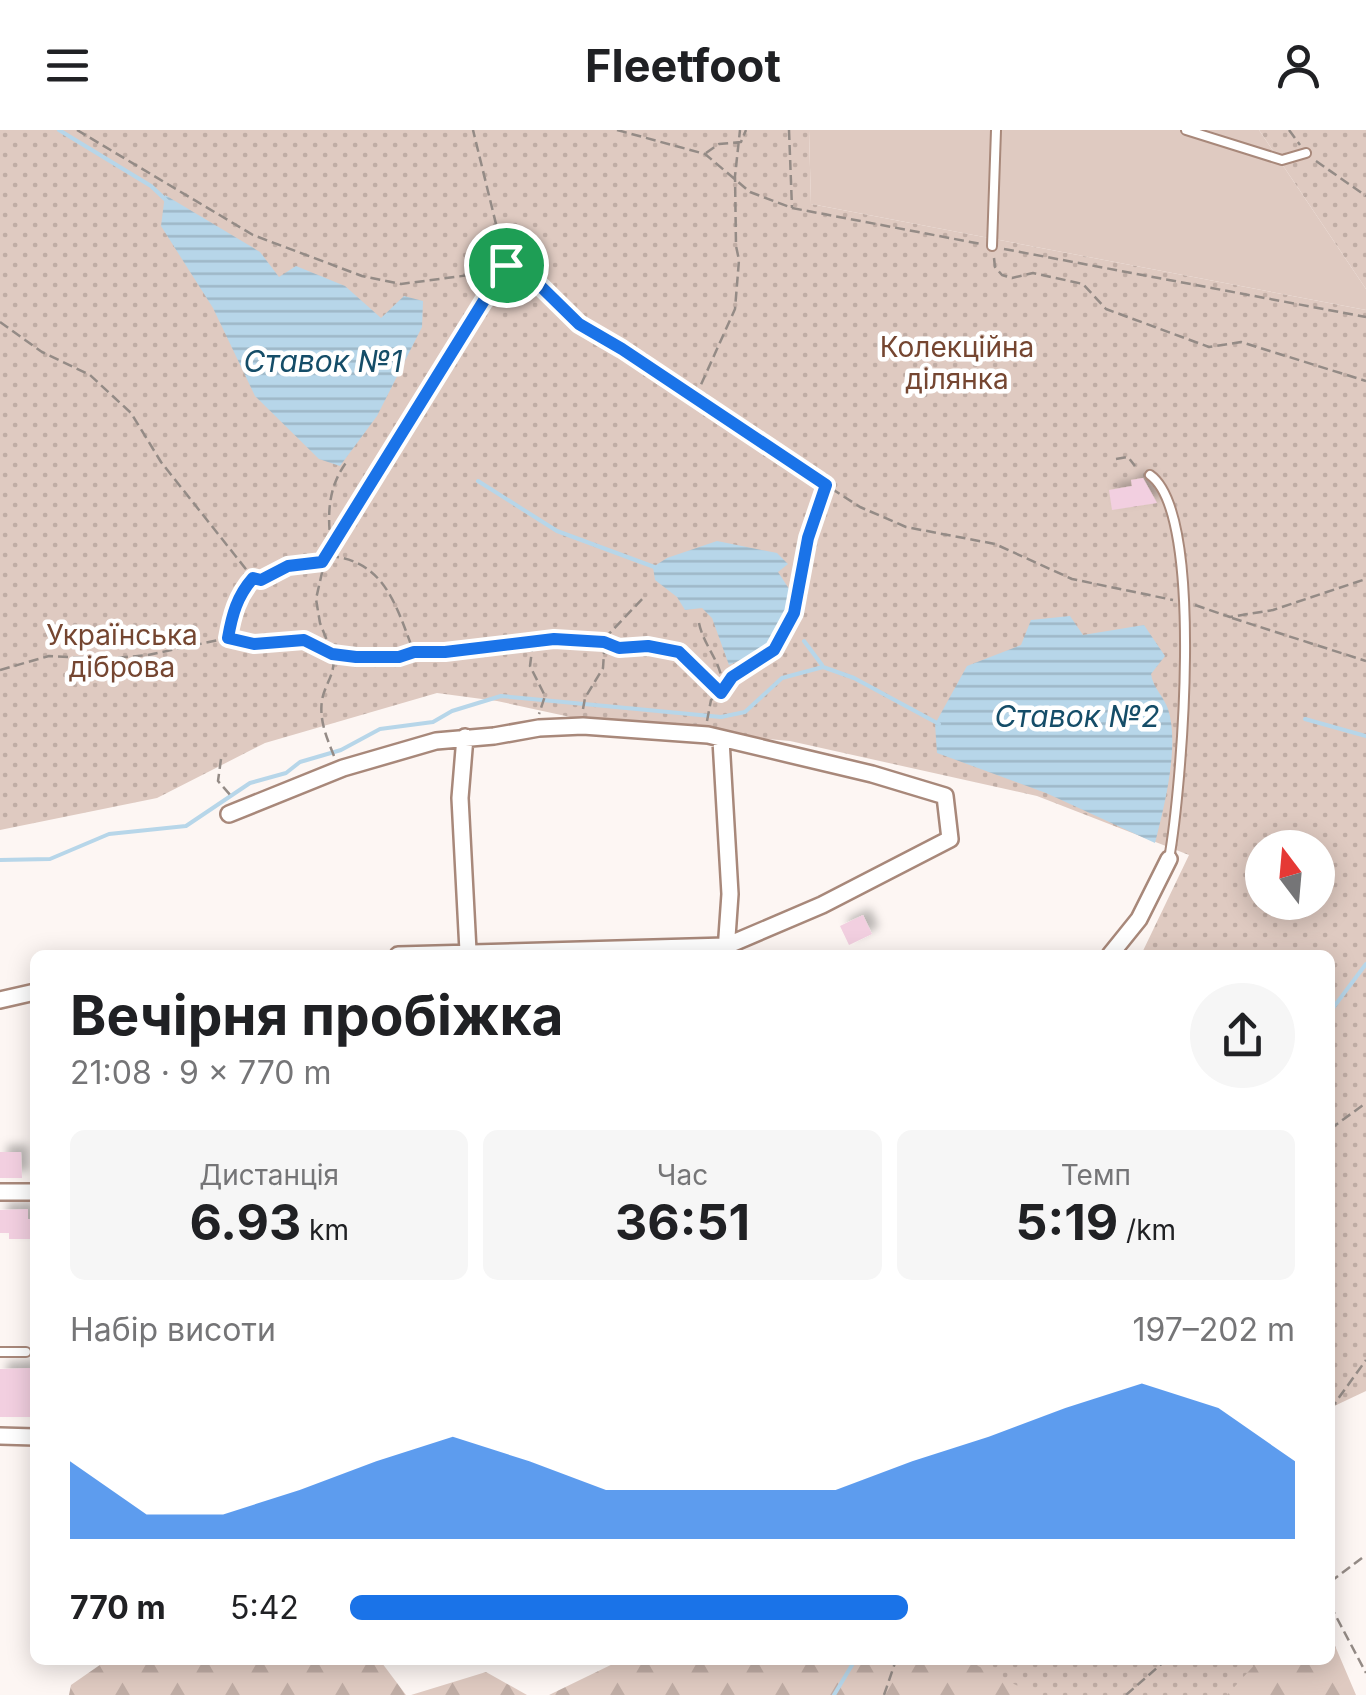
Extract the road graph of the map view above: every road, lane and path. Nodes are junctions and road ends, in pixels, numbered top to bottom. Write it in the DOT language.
graph roads {
  1 [pos="77,130"];
  2 [pos="472,130"];
  3 [pos="743,130"];
  4 [pos="789,130"];
  5 [pos="996,130"];
  6 [pos="1186,130"];
  7 [pos="1290,130"];
  8 [pos="741,142"];
  9 [pos="1306,153"];
  10 [pos="705,154"];
  11 [pos="1366,196"];
  12 [pos="792,208"];
  13 [pos="992,246"];
  14 [pos="506,265"];
  15 [pos="0,322"];
  16 [pos="1366,381"];
  17 [pos="694,400"];
  18 [pos="1116,459"];
  19 [pos="348,460"];
  20 [pos="1135,466"];
  21 [pos="1150,475"];
  22 [pos="826,485"];
  23 [pos="332,546"];
  24 [pos="326,555"];
  25 [pos="253,578"];
  26 [pos="1366,579"];
  27 [pos="645,596"];
  28 [pos="1184,602"];
  29 [pos="1230,617"];
  30 [pos="699,623"];
  31 [pos="228,638"];
  32 [pos="532,641"];
  33 [pos="604,642"];
  34 [pos="414,652"];
  35 [pos="332,654"];
  36 [pos="1366,662"];
  37 [pos="0,670"];
  38 [pos="721,693"];
  39 [pos="545,702"];
  40 [pos="583,708"];
  41 [pos="707,718"];
  42 [pos="465,737"];
  43 [pos="721,740"];
  44 [pos="333,752"];
  45 [pos="221,759"];
  46 [pos="229,794"];
  47 [pos="229,814"];
  48 [pos="1170,859"];
  49 [pos="468,950"];
  50 [pos="726,950"];
  51 [pos="1114,950"];
  52 [pos="30,993"];
  53 [pos="0,1000"];
  54 [pos="1366,1103"];
  55 [pos="1335,1125"];
  56 [pos="0,1192"];
  57 [pos="30,1192"];
  58 [pos="0,1352"];
  59 [pos="26,1352"];
  60 [pos="1366,1360"];
  61 [pos="1335,1403"];
  62 [pos="0,1436"];
  63 [pos="30,1437"];
  64 [pos="1366,1554"];
  65 [pos="1335,1578"];
  66 [pos="1335,1614"];
  67 [pos="894,1665"];
  68 [pos="1160,1665"];
  69 [pos="1366,1673"];
  70 [pos="884,1695"];
  71 [pos="1126,1695"];
  1 -- 14 [label="path"];
  2 -- 14 [label="path"];
  3 -- 8 [label="path"];
  4 -- 12 [label="path"];
  5 -- 13 [label="lane"];
  6 -- 9 [label="lane"];
  7 -- 9 [label="path"];
  8 -- 10 [label="path"];
  8 -- 17 [label="path"];
  9 -- 11 [label="path"];
  13 -- 16 [label="path"];
  14 -- 17 [label="path"];
  14 -- 23 [label="path"];
  15 -- 25 [label="path"];
  17 -- 22 [label="path"];
  18 -- 20 [label="path"];
  19 -- 23 [label="path"];
  21 -- 28 [label="lane"];
  22 -- 28 [label="path"];
  22 -- 38 [label="path"];
  23 -- 24 [label="path"];
  24 -- 25 [label="path"];
  24 -- 34 [label="path"];
  24 -- 35 [label="path"];
  25 -- 31 [label="path"];
  26 -- 29 [label="path"];
  27 -- 33 [label="path"];
  28 -- 29 [label="path"];
  28 -- 48 [label="lane"];
  29 -- 36 [label="path"];
  30 -- 38 [label="path"];
  31 -- 35 [label="path"];
  31 -- 37 [label="path"];
  32 -- 33 [label="path"];
  32 -- 34 [label="path"];
  32 -- 39 [label="path"];
  33 -- 38 [label="path"];
  33 -- 40 [label="path"];
  34 -- 35 [label="path"];
  35 -- 44 [label="path"];
  38 -- 41 [label="path"];
  42 -- 43 [label="street"];
  42 -- 47 [label="street"];
  42 -- 49 [label="street"];
  43 -- 50 [label="street"];
  43 -- 50 [label="street"];
  45 -- 46 [label="path"];
  48 -- 51 [label="street"];
  52 -- 53 [label="street"];
  54 -- 55 [label="path"];
  56 -- 57 [label="street"];
  58 -- 59 [label="lane"];
  60 -- 61 [label="path"];
  62 -- 63 [label="street"];
  64 -- 65 [label="path"];
  66 -- 69 [label="path"];
  67 -- 70 [label="path"];
  68 -- 71 [label="path"];
}
